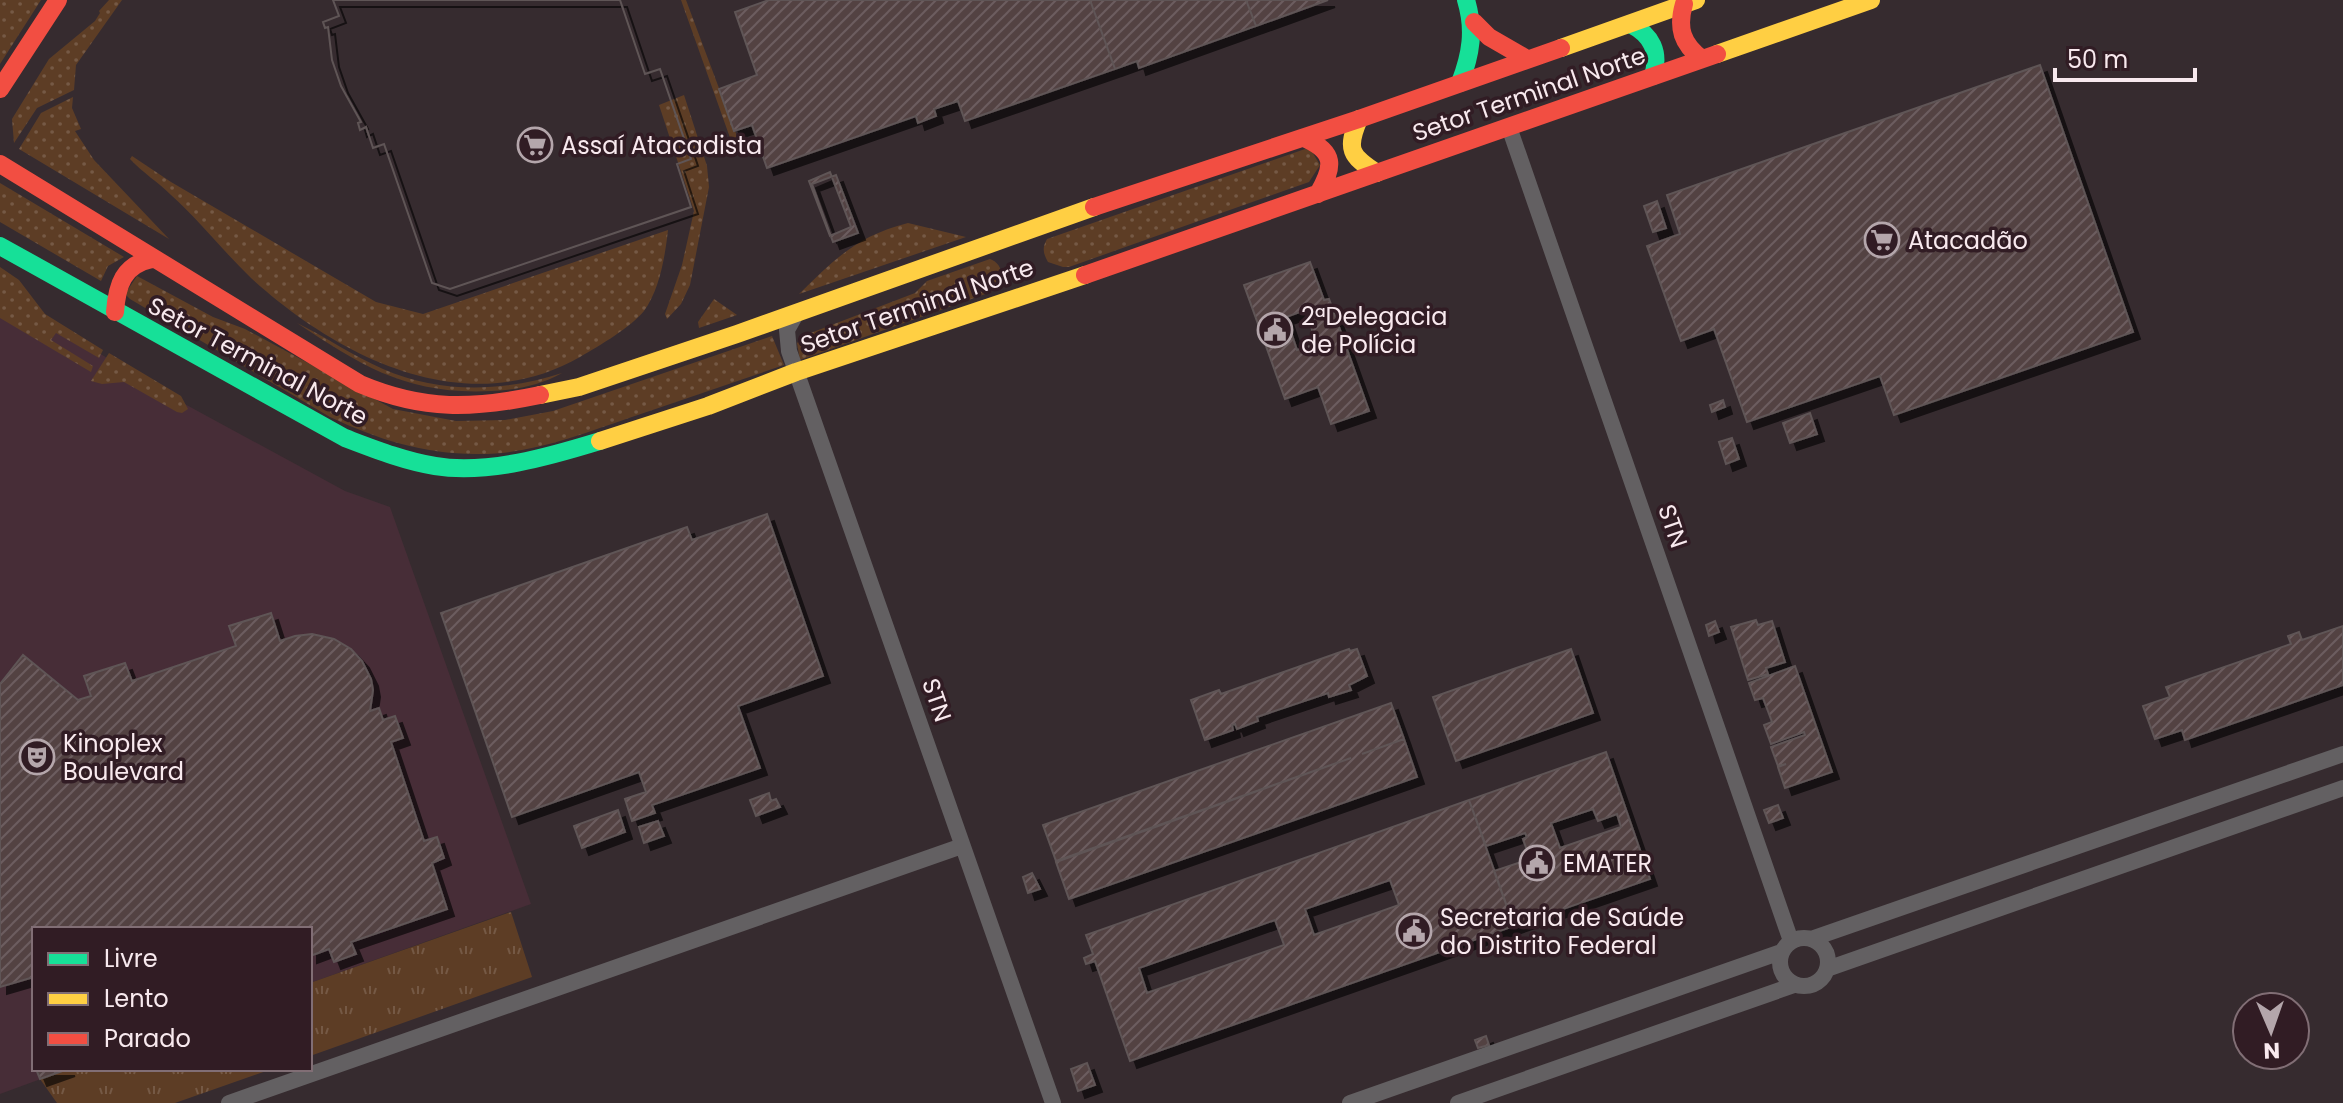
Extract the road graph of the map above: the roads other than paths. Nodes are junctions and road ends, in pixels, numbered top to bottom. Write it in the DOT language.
graph roads {
  1 [pos="58,0"];
  2 [pos="1466,0"];
  3 [pos="1871,0"];
  4 [pos="1690,2"];
  5 [pos="1474,22"];
  6 [pos="1630,24"];
  7 [pos="1527,59"];
  8 [pos="1702,59"];
  9 [pos="1653,76"];
  10 [pos="1460,83"];
  11 [pos="0,89"];
  12 [pos="1359,119"];
  13 [pos="1509,127"];
  14 [pos="1304,138"];
  15 [pos="0,164"];
  16 [pos="1377,173"];
  17 [pos="1318,194"];
  18 [pos="0,246"];
  19 [pos="152,259"];
  20 [pos="115,312"];
  21 [pos="796,314"];
  22 [pos="796,372"];
  23 [pos="2343,754"];
  24 [pos="2343,788"];
  25 [pos="962,846"];
  26 [pos="1811,939"];
  27 [pos="1786,947"];
  28 [pos="1827,969"];
  29 [pos="1794,985"];
  30 [pos="229,1103"];
  31 [pos="1053,1103"];
  32 [pos="1350,1103"];
  33 [pos="1458,1103"];
  1 -- 11 [label="main road"];
  2 -- 5 [label="main road"];
  3 -- 8 [label="main road, Setor Terminal Norte"];
  4 -- 6 [label="main road, Setor Terminal Norte"];
  4 -- 8 [label="main road"];
  5 -- 7 [label="main road"];
  5 -- 10 [label="main road"];
  6 -- 7 [label="main road, Setor Terminal Norte"];
  6 -- 9 [label="main road"];
  7 -- 10 [label="main road, Setor Terminal Norte"];
  8 -- 9 [label="main road, Setor Terminal Norte"];
  9 -- 13 [label="main road, Setor Terminal Norte"];
  10 -- 12 [label="main road, Setor Terminal Norte"];
  12 -- 14 [label="main road, Setor Terminal Norte"];
  12 -- 16 [label="main road"];
  13 -- 16 [label="main road, Setor Terminal Norte"];
  13 -- 27 [label="street, STN"];
  14 -- 17 [label="main road"];
  14 -- 21 [label="main road, Setor Terminal Norte"];
  15 -- 19 [label="main road, Setor Terminal Norte"];
  16 -- 17 [label="main road, Setor Terminal Norte"];
  17 -- 22 [label="main road, Setor Terminal Norte"];
  18 -- 20 [label="main road, Setor Terminal Norte"];
  19 -- 20 [label="main road"];
  19 -- 21 [label="main road, Setor Terminal Norte"];
  20 -- 22 [label="main road, Setor Terminal Norte"];
  21 -- 22 [label="street, STN"];
  22 -- 25 [label="street, STN"];
  23 -- 26 [label="street"];
  24 -- 28 [label="street"];
  25 -- 30 [label="street"];
  25 -- 31 [label="street, STN"];
  26 -- 27 [label="street"];
  26 -- 28 [label="street"];
  27 -- 29 [label="street"];
  27 -- 32 [label="street"];
  28 -- 29 [label="street"];
  29 -- 33 [label="street"];
}
